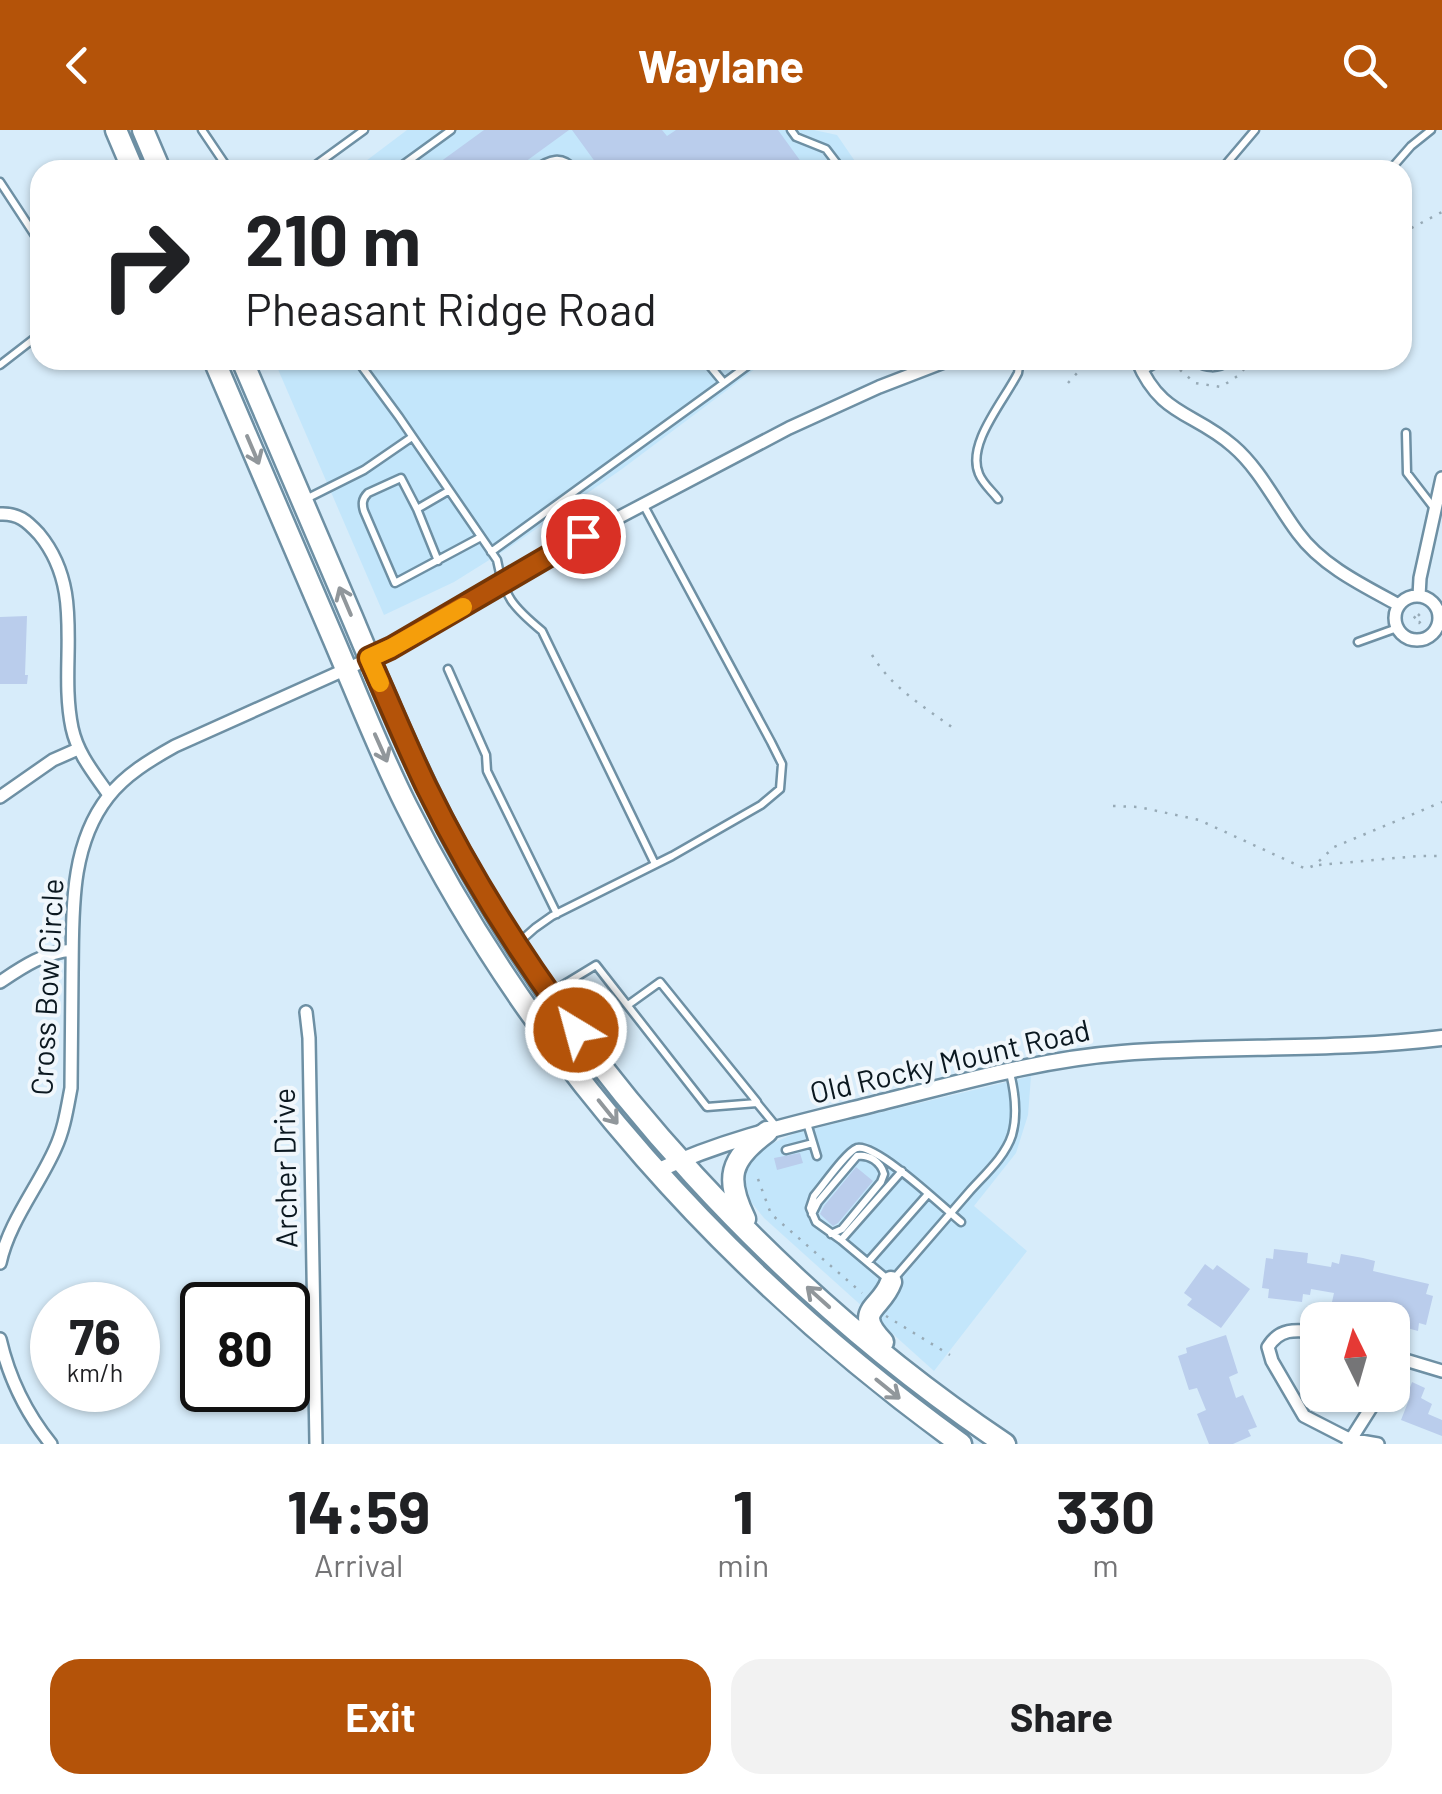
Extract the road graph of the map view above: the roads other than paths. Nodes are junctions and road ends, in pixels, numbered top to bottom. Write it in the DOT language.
graph roads {
  1 [pos="116,130"];
  2 [pos="143,130"];
  3 [pos="202,130"];
  4 [pos="364,130"];
  5 [pos="451,130"];
  6 [pos="791,130"];
  7 [pos="1255,130"];
  8 [pos="1431,130"];
  9 [pos="129,160"];
  10 [pos="156,160"];
  11 [pos="222,160"];
  12 [pos="323,160"];
  13 [pos="410,160"];
  14 [pos="834,160"];
  15 [pos="1230,160"];
  16 [pos="1398,160"];
  17 [pos="0,182"];
  18 [pos="30,228"];
  19 [pos="30,342"];
  20 [pos="0,365"];
  21 [pos="218,370"];
  22 [pos="246,370"];
  23 [pos="364,370"];
  24 [pos="713,370"];
  25 [pos="743,370"];
  26 [pos="923,370"];
  27 [pos="1019,370"];
  28 [pos="1142,370"];
  29 [pos="724,384"];
  30 [pos="1406,433"];
  31 [pos="412,437"];
  32 [pos="1442,478"];
  33 [pos="448,490"];
  34 [pos="998,499"];
  35 [pos="302,501"];
  36 [pos="643,504"];
  37 [pos="417,509"];
  38 [pos="1435,509"];
  39 [pos="0,514"];
  40 [pos="481,537"];
  41 [pos="491,552"];
  42 [pos="438,561"];
  43 [pos="501,584"];
  44 [pos="1418,601"];
  45 [pos="1399,604"];
  46 [pos="1401,626"];
  47 [pos="1358,642"];
  48 [pos="369,658"];
  49 [pos="345,668"];
  50 [pos="448,670"];
  51 [pos="78,750"];
  52 [pos="109,795"];
  53 [pos="0,796"];
  54 [pos="655,864"];
  55 [pos="557,914"];
  56 [pos="516,945"];
  57 [pos="72,950"];
  58 [pos="0,982"];
  59 [pos="549,994"];
  60 [pos="628,1005"];
  61 [pos="306,1012"];
  62 [pos="1442,1038"];
  63 [pos="1009,1071"];
  64 [pos="757,1103"];
  65 [pos="807,1122"];
  66 [pos="772,1131"];
  67 [pos="813,1143"];
  68 [pos="786,1150"];
  69 [pos="817,1156"];
  70 [pos="681,1160"];
  71 [pos="657,1171"];
  72 [pos="902,1172"];
  73 [pos="928,1194"];
  74 [pos="950,1213"];
  75 [pos="813,1219"];
  76 [pos="960,1222"];
  77 [pos="830,1234"];
  78 [pos="752,1235"];
  79 [pos="842,1240"];
  80 [pos="868,1262"];
  81 [pos="0,1263"];
  82 [pos="896,1282"];
  83 [pos="1300,1331"];
  84 [pos="0,1339"];
  85 [pos="1410,1361"];
  86 [pos="1442,1371"];
  87 [pos="926,1386"];
  88 [pos="1300,1409"];
  89 [pos="1302,1412"];
  90 [pos="1368,1412"];
  91 [pos="1348,1442"];
  92 [pos="51,1444"];
  93 [pos="316,1444"];
  94 [pos="961,1444"];
  95 [pos="1005,1444"];
  96 [pos="1378,1444"];
  1 -- 9 [label="highway"];
  2 -- 10 [label="highway"];
  3 -- 11 [label="lane"];
  4 -- 12 [label="lane"];
  5 -- 13 [label="lane"];
  6 -- 14 [label="lane"];
  7 -- 15 [label="lane"];
  8 -- 16 [label="lane"];
  17 -- 18 [label="lane"];
  19 -- 20 [label="lane"];
  21 -- 49 [label="highway, one-way"];
  22 -- 35 [label="highway"];
  23 -- 31 [label="lane"];
  24 -- 29 [label="lane"];
  25 -- 29 [label="lane"];
  26 -- 36 [label="street, Cross Bow Circle"];
  27 -- 34 [label="lane"];
  28 -- 45 [label="street"];
  29 -- 41 [label="lane"];
  30 -- 38 [label="lane"];
  31 -- 33 [label="lane"];
  31 -- 35 [label="lane"];
  32 -- 38 [label="street"];
  33 -- 37 [label="lane"];
  33 -- 40 [label="lane"];
  48 -- 35 [label="highway, one-way"];
  36 -- 43 [label="street, Cross Bow Circle"];
  36 -- 54 [label="lane"];
  37 -- 42 [label="lane"];
  37 -- 42 [label="lane"];
  38 -- 44 [label="street"];
  39 -- 51 [label="street"];
  40 -- 41 [label="lane"];
  40 -- 42 [label="lane"];
  41 -- 43 [label="lane"];
  43 -- 48 [label="street, Cross Bow Circle"];
  43 -- 54 [label="lane"];
  44 -- 45 [label="street"];
  44 -- 46 [label="street"];
  45 -- 46 [label="street"];
  46 -- 47 [label="lane"];
  48 -- 49 [label="street, Cross Bow Circle"];
  48 -- 56 [label="highway"];
  49 -- 52 [label="street, Cross Bow Circle"];
  49 -- 71 [label="highway, one-way"];
  50 -- 55 [label="lane"];
  51 -- 52 [label="street"];
  51 -- 53 [label="street"];
  52 -- 57 [label="street, Cross Bow Circle"];
  54 -- 55 [label="lane"];
  55 -- 56 [label="lane"];
  56 -- 59 [label="highway"];
  57 -- 58 [label="street"];
  57 -- 81 [label="street, Cross Bow Circle"];
  59 -- 60 [label="lane"];
  59 -- 70 [label="highway"];
  60 -- 64 [label="lane"];
  60 -- 64 [label="lane"];
  61 -- 93 [label="street, Archer Drive"];
  62 -- 63 [label="street, Old Rocky Mount Road"];
  63 -- 65 [label="street, Old Rocky Mount Road"];
  63 -- 74 [label="lane"];
  64 -- 66 [label="lane"];
  65 -- 66 [label="street, Old Rocky Mount Road"];
  65 -- 67 [label="lane"];
  66 -- 70 [label="street, Old Rocky Mount Road"];
  66 -- 78 [label="highway"];
  67 -- 68 [label="lane"];
  67 -- 69 [label="lane"];
  70 -- 71 [label="street, Old Rocky Mount Road"];
  70 -- 78 [label="highway"];
  71 -- 94 [label="highway, one-way"];
  72 -- 73 [label="lane"];
  72 -- 75 [label="lane"];
  72 -- 79 [label="lane"];
  73 -- 74 [label="lane"];
  73 -- 80 [label="lane"];
  74 -- 76 [label="lane"];
  74 -- 82 [label="lane"];
  75 -- 77 [label="lane"];
  75 -- 77 [label="lane"];
  77 -- 79 [label="lane"];
  87 -- 78 [label="highway, one-way"];
  79 -- 80 [label="lane"];
  80 -- 82 [label="lane"];
  82 -- 87 [label="highway"];
  83 -- 88 [label="street"];
  84 -- 92 [label="street"];
  85 -- 86 [label="street"];
  87 -- 95 [label="highway"];
  89 -- 91 [label="street"];
  90 -- 91 [label="street"];
  91 -- 96 [label="street"];
}
